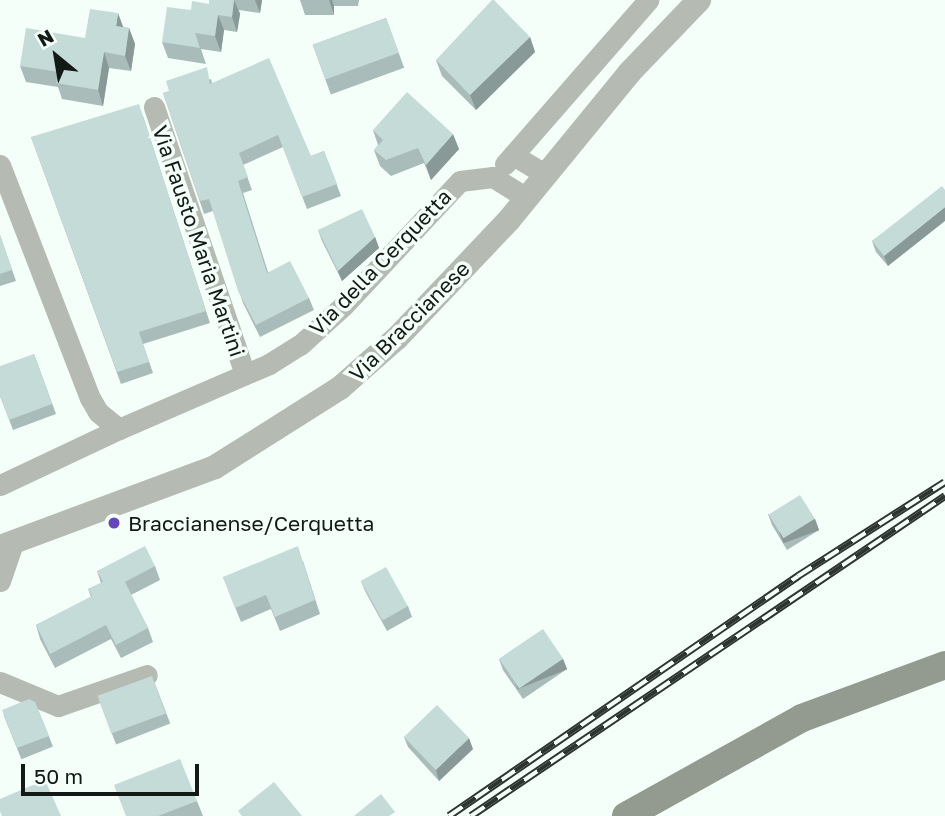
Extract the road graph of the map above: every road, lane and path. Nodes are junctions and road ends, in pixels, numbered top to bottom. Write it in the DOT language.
graph roads {
  1 [pos="648,0"];
  2 [pos="699,0"];
  3 [pos="154,107"];
  4 [pos="513,155"];
  5 [pos="0,165"];
  6 [pos="546,175"];
  7 [pos="493,177"];
  8 [pos="527,198"];
  9 [pos="245,374"];
  10 [pos="119,429"];
  11 [pos="0,485"];
  12 [pos="6,545"];
  13 [pos="0,581"];
  14 [pos="945,665"];
  15 [pos="147,675"];
  16 [pos="0,682"];
  17 [pos="626,816"];
  1 -- 4 [label="street"];
  2 -- 6 [label="street, Via Braccianese"];
  3 -- 9 [label="street, Via Fausto Maria Martini"];
  4 -- 6 [label="street"];
  4 -- 7 [label="street"];
  5 -- 10 [label="street"];
  6 -- 8 [label="street, Via Braccianese"];
  7 -- 8 [label="street"];
  7 -- 9 [label="street, Via della Cerquetta"];
  8 -- 12 [label="street, Via Braccianese"];
  9 -- 10 [label="street, Via della Cerquetta"];
  10 -- 11 [label="street, Via della Cerquetta"];
  12 -- 13 [label="street"];
  14 -- 17 [label="main road"];
  15 -- 16 [label="street"];
}
